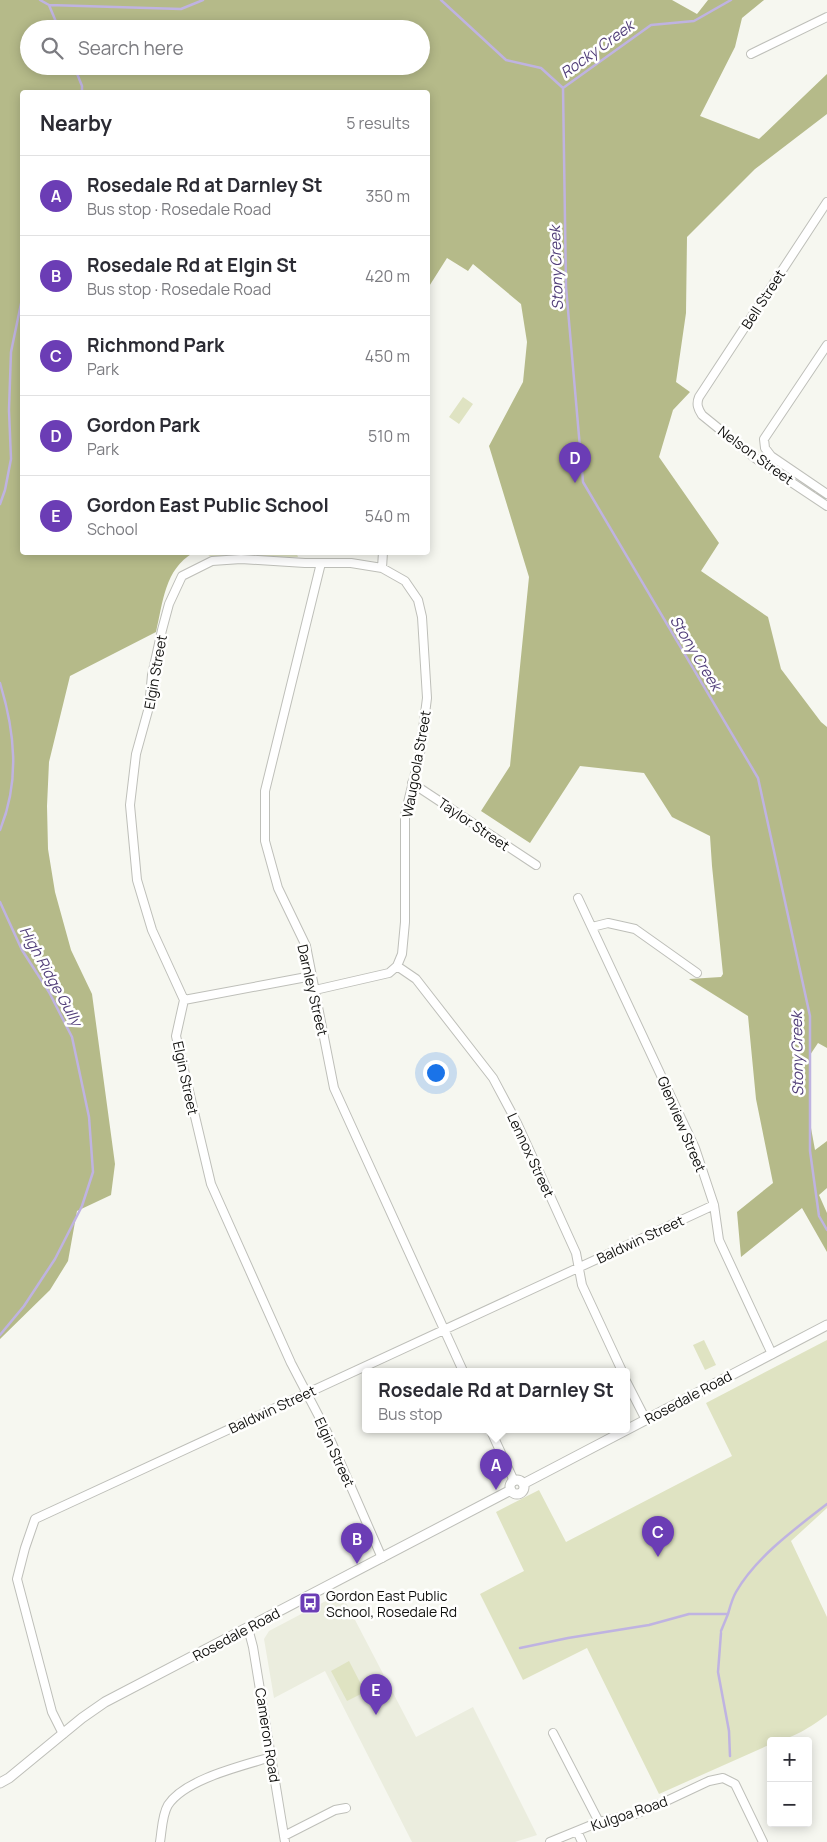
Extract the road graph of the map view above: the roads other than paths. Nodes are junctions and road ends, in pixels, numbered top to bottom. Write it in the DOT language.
graph roads {
  1 [pos="827,17"];
  2 [pos="751,54"];
  3 [pos="827,202"];
  4 [pos="827,345"];
  5 [pos="699,397"];
  6 [pos="827,494"];
  7 [pos="827,506"];
  8 [pos="383,555"];
  9 [pos="321,564"];
  10 [pos="382,568"];
  11 [pos="412,783"];
  12 [pos="536,865"];
  13 [pos="578,898"];
  14 [pos="592,927"];
  15 [pos="397,966"];
  16 [pos="697,973"];
  17 [pos="312,976"];
  18 [pos="315,990"];
  19 [pos="184,1000"];
  20 [pos="714,1205"];
  21 [pos="579,1267"];
  22 [pos="827,1325"];
  23 [pos="443,1329"];
  24 [pos="772,1354"];
  25 [pos="462,1368"];
  26 [pos="621,1368"];
  27 [pos="630,1389"];
  28 [pos="306,1393"];
  29 [pos="646,1420"];
  30 [pos="630,1428"];
  31 [pos="492,1433"];
  32 [pos="619,1433"];
  33 [pos="518,1482"];
  34 [pos="382,1558"];
  35 [pos="248,1628"];
  36 [pos="553,1733"];
  37 [pos="63,1734"];
  38 [pos="271,1757"];
  39 [pos="0,1783"];
  40 [pos="346,1808"];
  41 [pos="599,1822"];
  42 [pos="577,1831"];
  43 [pos="285,1839"];
  44 [pos="160,1842"];
  45 [pos="550,1842"];
  46 [pos="582,1842"];
  47 [pos="763,1842"];
  1 -- 2 [label="street"];
  3 -- 5 [label="street, Bell Street"];
  4 -- 6 [label="street, Nelson Street"];
  5 -- 7 [label="street, Nelson Street"];
  8 -- 10 [label="street"];
  9 -- 10 [label="street"];
  9 -- 17 [label="street, Darnley Street"];
  9 -- 19 [label="street, Elgin Street"];
  10 -- 11 [label="street, Waugoola Street"];
  11 -- 12 [label="street, Taylor Street"];
  11 -- 15 [label="street, Waugoola Street"];
  13 -- 14 [label="street, Glenview Street"];
  14 -- 16 [label="street"];
  14 -- 20 [label="street, Glenview Street"];
  15 -- 18 [label="street"];
  15 -- 21 [label="street, Lennox Street"];
  17 -- 18 [label="street, Darnley Street"];
  17 -- 19 [label="street"];
  18 -- 23 [label="street, Darnley Street"];
  19 -- 28 [label="street, Elgin Street"];
  20 -- 21 [label="street, Baldwin Street"];
  20 -- 24 [label="street, Glenview Street"];
  21 -- 23 [label="street, Baldwin Street"];
  21 -- 26 [label="street, Lennox Street"];
  22 -- 24 [label="street, Rosedale Road"];
  23 -- 25 [label="street, Darnley Street"];
  23 -- 28 [label="street, Baldwin Street"];
  24 -- 29 [label="street, Rosedale Road"];
  27 -- 29 [label="street"];
  28 -- 34 [label="street, Elgin Street"];
  28 -- 37 [label="street, Baldwin Street"];
  29 -- 30 [label="street, Rosedale Road"];
  31 -- 33 [label="street"];
  32 -- 33 [label="street, Rosedale Road"];
  33 -- 34 [label="street, Rosedale Road"];
  34 -- 35 [label="street, Rosedale Road"];
  35 -- 37 [label="street, Rosedale Road"];
  35 -- 38 [label="street, Cameron Road"];
  36 -- 41 [label="street"];
  37 -- 39 [label="street, Rosedale Road"];
  38 -- 43 [label="street, Cameron Road"];
  38 -- 44 [label="street"];
  40 -- 43 [label="street"];
  41 -- 42 [label="street, Kulgoa Road"];
  41 -- 47 [label="street, Kulgoa Road"];
  42 -- 45 [label="street, Kulgoa Road"];
  42 -- 46 [label="street"];
}
